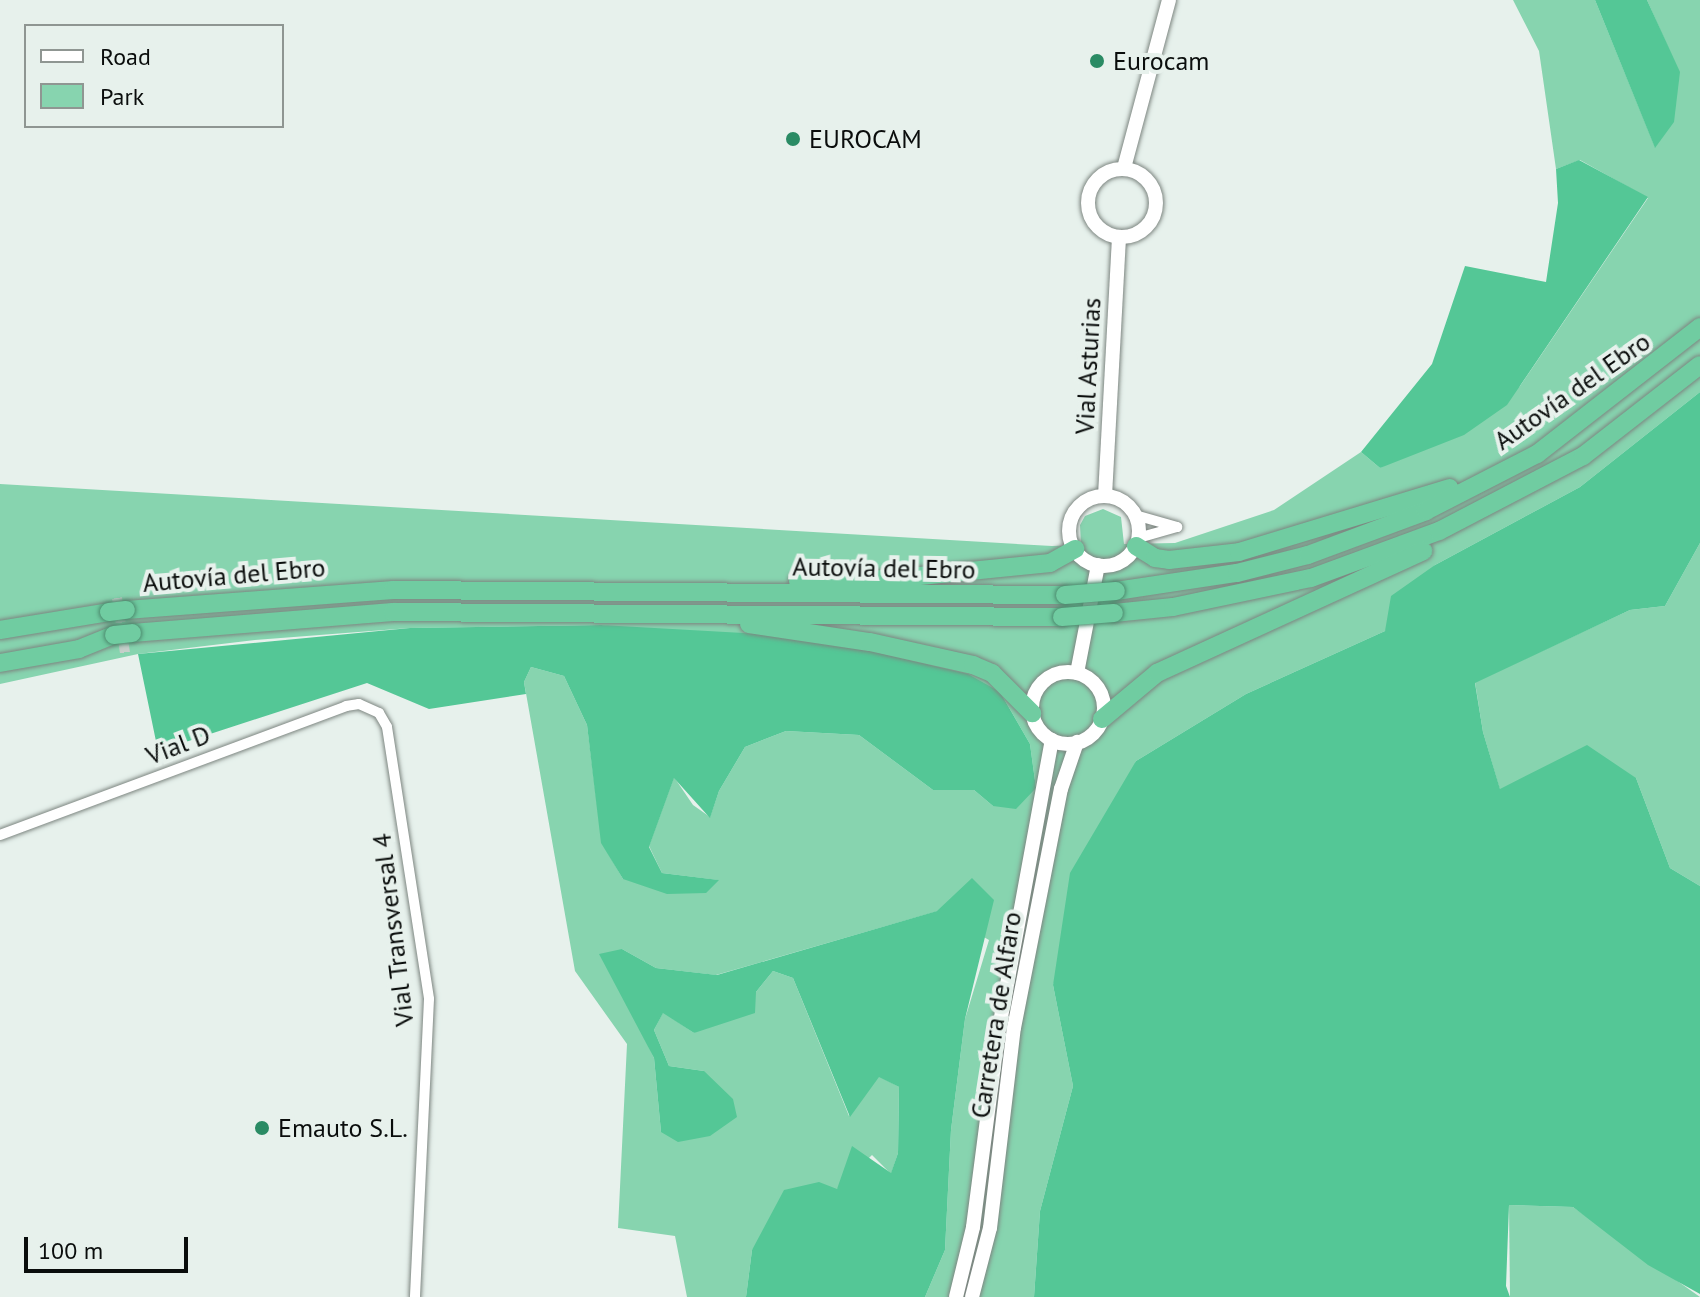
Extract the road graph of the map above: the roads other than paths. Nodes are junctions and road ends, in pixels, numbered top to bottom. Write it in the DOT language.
graph roads {
  1 [pos="1169,0"];
  2 [pos="1124,168"];
  3 [pos="1119,238"];
  4 [pos="1700,327"];
  5 [pos="1700,365"];
  6 [pos="1591,416"];
  7 [pos="1583,456"];
  8 [pos="1105,496"];
  9 [pos="1135,515"];
  10 [pos="1137,542"];
  11 [pos="1075,549"];
  12 [pos="1098,565"];
  13 [pos="653,591"];
  14 [pos="663,614"];
  15 [pos="0,630"];
  16 [pos="123,634"];
  17 [pos="0,652"];
  18 [pos="0,663"];
  19 [pos="1077,673"];
  20 [pos="372,708"];
  21 [pos="1032,713"];
  22 [pos="1102,719"];
  23 [pos="1052,740"];
  24 [pos="1077,742"];
  25 [pos="0,835"];
  26 [pos="415,1297"];
  27 [pos="956,1297"];
  28 [pos="972,1297"];
  1 -- 2 [label="main road"];
  2 -- 3 [label="main road"];
  2 -- 3 [label="main road"];
  3 -- 8 [label="main road, Vial Asturias"];
  4 -- 6 [label="highway, Autovía del Ebro"];
  5 -- 7 [label="highway, Autovía del Ebro"];
  6 -- 10 [label="highway"];
  6 -- 13 [label="highway, Autovía del Ebro, bridge"];
  7 -- 14 [label="highway, Autovía del Ebro, bridge"];
  7 -- 22 [label="highway"];
  8 -- 9 [label="main road"];
  8 -- 11 [label="main road"];
  9 -- 10 [label="main road"];
  9 -- 10 [label="street"];
  10 -- 12 [label="main road"];
  11 -- 12 [label="main road"];
  11 -- 13 [label="highway"];
  12 -- 19 [label="main road"];
  13 -- 15 [label="highway, Autovía del Ebro"];
  14 -- 16 [label="highway, Autovía del Ebro"];
  14 -- 21 [label="highway"];
  16 -- 17 [label="highway, Autovía del Ebro"];
  16 -- 18 [label="highway"];
  19 -- 21 [label="main road"];
  19 -- 22 [label="main road"];
  20 -- 25 [label="street, Vial D"];
  20 -- 26 [label="street, Vial Transversal 4"];
  21 -- 23 [label="main road"];
  22 -- 24 [label="main road"];
  23 -- 24 [label="main road"];
  23 -- 27 [label="main road, Carretera de Alfaro"];
  24 -- 28 [label="main road, Carretera de Alfaro"];
}
